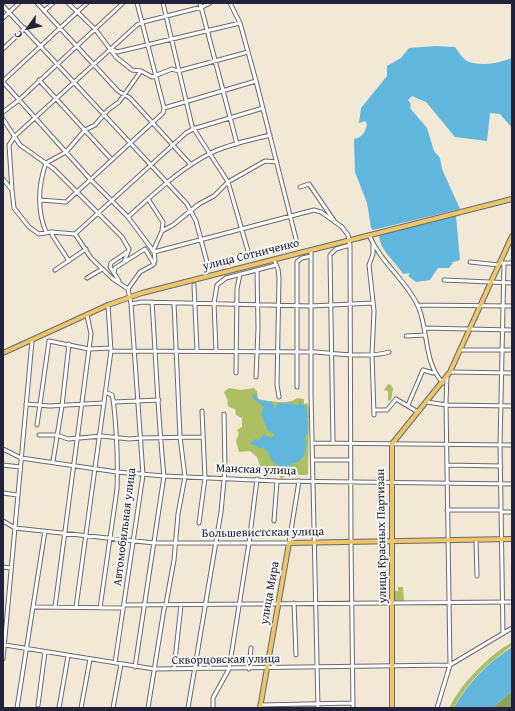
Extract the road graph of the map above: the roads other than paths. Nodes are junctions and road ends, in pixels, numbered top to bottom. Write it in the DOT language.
graph roads {
  1 [pos="19,3"];
  2 [pos="37,3"];
  3 [pos="53,3"];
  4 [pos="68,3"];
  5 [pos="87,3"];
  6 [pos="123,3"];
  7 [pos="137,3"];
  8 [pos="163,3"];
  9 [pos="200,3"];
  10 [pos="210,3"];
  11 [pos="230,3"];
  12 [pos="3,6"];
  13 [pos="202,7"];
  14 [pos="9,11"];
  15 [pos="44,11"];
  16 [pos="77,11"];
  17 [pos="166,16"];
  18 [pos="3,18"];
  19 [pos="143,22"];
  20 [pos="240,23"];
  21 [pos="25,28"];
  22 [pos="60,28"];
  23 [pos="95,29"];
  24 [pos="208,31"];
  25 [pos="172,40"];
  26 [pos="41,46"];
  27 [pos="77,46"];
  28 [pos="148,46"];
  29 [pos="110,48"];
  30 [pos="3,49"];
  31 [pos="248,52"];
  32 [pos="215,60"];
  33 [pos="57,63"];
  34 [pos="93,64"];
  35 [pos="141,71"];
  36 [pos="178,71"];
  37 [pos="156,76"];
  38 [pos="39,80"];
  39 [pos="256,81"];
  40 [pos="3,82"];
  41 [pos="73,83"];
  42 [pos="224,91"];
  43 [pos="124,94"];
  44 [pos="56,98"];
  45 [pos="19,100"];
  46 [pos="186,101"];
  47 [pos="164,108"];
  48 [pos="263,108"];
  49 [pos="3,112"];
  50 [pos="104,115"];
  51 [pos="35,118"];
  52 [pos="230,118"];
  53 [pos="3,119"];
  54 [pos="153,123"];
  55 [pos="193,129"];
  56 [pos="85,130"];
  57 [pos="270,135"];
  58 [pos="15,136"];
  59 [pos="129,143"];
  60 [pos="237,144"];
  61 [pos="173,145"];
  62 [pos="66,152"];
  63 [pos="209,154"];
  64 [pos="112,160"];
  65 [pos="277,162"];
  66 [pos="46,163"];
  67 [pos="192,165"];
  68 [pos="150,166"];
  69 [pos="3,179"];
  70 [pos="91,180"];
  71 [pos="166,182"];
  72 [pos="228,182"];
  73 [pos="300,187"];
  74 [pos="12,190"];
  75 [pos="77,193"];
  76 [pos="148,199"];
  77 [pos="512,199"];
  78 [pos="40,200"];
  79 [pos="112,201"];
  80 [pos="191,210"];
  81 [pos="99,212"];
  82 [pos="291,216"];
  83 [pos="128,217"];
  84 [pos="336,223"];
  85 [pos="243,229"];
  86 [pos="162,231"];
  87 [pos="46,232"];
  88 [pos="53,232"];
  89 [pos="75,234"];
  90 [pos="369,235"];
  91 [pos="512,236"];
  92 [pos="201,239"];
  93 [pos="296,239"];
  94 [pos="350,240"];
  95 [pos="511,241"];
  96 [pos="373,244"];
  97 [pos="350,245"];
  98 [pos="86,249"];
  99 [pos="310,250"];
  100 [pos="128,251"];
  101 [pos="153,251"];
  102 [pos="246,255"];
  103 [pos="311,256"];
  104 [pos="274,260"];
  105 [pos="68,261"];
  106 [pos="124,262"];
  107 [pos="470,262"];
  108 [pos="512,263"];
  109 [pos="154,264"];
  110 [pos="501,264"];
  111 [pos="276,265"];
  112 [pos="208,266"];
  113 [pos="102,269"];
  114 [pos="55,270"];
  115 [pos="257,270"];
  116 [pos="114,273"];
  117 [pos="240,274"];
  118 [pos="87,278"];
  119 [pos="444,280"];
  120 [pos="119,282"];
  121 [pos="491,283"];
  122 [pos="504,283"];
  123 [pos="512,283"];
  124 [pos="194,285"];
  125 [pos="128,289"];
  126 [pos="130,296"];
  127 [pos="152,302"];
  128 [pos="174,303"];
  129 [pos="214,303"];
  130 [pos="237,303"];
  131 [pos="373,303"];
  132 [pos="131,304"];
  133 [pos="194,304"];
  134 [pos="257,304"];
  135 [pos="278,304"];
  136 [pos="108,305"];
  137 [pos="297,305"];
  138 [pos="350,305"];
  139 [pos="417,305"];
  140 [pos="311,306"];
  141 [pos="331,306"];
  142 [pos="480,306"];
  143 [pos="503,306"];
  144 [pos="512,306"];
  145 [pos="87,315"];
  146 [pos="424,328"];
  147 [pos="470,329"];
  148 [pos="502,330"];
  149 [pos="512,330"];
  150 [pos="425,335"];
  151 [pos="406,336"];
  152 [pos="32,341"];
  153 [pos="69,344"];
  154 [pos="89,349"];
  155 [pos="111,349"];
  156 [pos="176,350"];
  157 [pos="461,350"];
  158 [pos="502,350"];
  159 [pos="512,350"];
  160 [pos="135,351"];
  161 [pos="155,351"];
  162 [pos="197,351"];
  163 [pos="216,351"];
  164 [pos="237,352"];
  165 [pos="257,352"];
  166 [pos="278,352"];
  167 [pos="297,352"];
  168 [pos="311,352"];
  169 [pos="388,352"];
  170 [pos="3,353"];
  171 [pos="331,354"];
  172 [pos="350,354"];
  173 [pos="372,354"];
  174 [pos="501,372"];
  175 [pos="512,372"];
  176 [pos="434,373"];
  177 [pos="236,374"];
  178 [pos="448,375"];
  179 [pos="256,377"];
  180 [pos="443,383"];
  181 [pos="296,387"];
  182 [pos="105,392"];
  183 [pos="279,397"];
  184 [pos="138,400"];
  185 [pos="159,400"];
  186 [pos="114,402"];
  187 [pos="427,402"];
  188 [pos="103,403"];
  189 [pos="26,404"];
  190 [pos="82,404"];
  191 [pos="41,405"];
  192 [pos="408,405"];
  193 [pos="446,405"];
  194 [pos="62,406"];
  195 [pos="501,406"];
  196 [pos="512,406"];
  197 [pos="374,410"];
  198 [pos="202,411"];
  199 [pos="418,412"];
  200 [pos="224,414"];
  201 [pos="374,415"];
  202 [pos="37,425"];
  203 [pos="39,435"];
  204 [pos="57,435"];
  205 [pos="180,437"];
  206 [pos="203,437"];
  207 [pos="77,438"];
  208 [pos="98,438"];
  209 [pos="117,438"];
  210 [pos="141,438"];
  211 [pos="160,438"];
  212 [pos="332,442"];
  213 [pos="313,443"];
  214 [pos="351,443"];
  215 [pos="392,444"];
  216 [pos="446,444"];
  217 [pos="500,445"];
  218 [pos="512,445"];
  219 [pos="3,449"];
  220 [pos="21,458"];
  221 [pos="313,460"];
  222 [pos="351,460"];
  223 [pos="53,461"];
  224 [pos="3,465"];
  225 [pos="73,465"];
  226 [pos="447,465"];
  227 [pos="501,466"];
  228 [pos="20,467"];
  229 [pos="95,468"];
  230 [pos="118,472"];
  231 [pos="143,475"];
  232 [pos="164,476"];
  233 [pos="185,477"];
  234 [pos="205,478"];
  235 [pos="225,478"];
  236 [pos="257,479"];
  237 [pos="277,481"];
  238 [pos="299,481"];
  239 [pos="313,481"];
  240 [pos="351,481"];
  241 [pos="390,482"];
  242 [pos="447,484"];
  243 [pos="500,484"];
  244 [pos="512,484"];
  245 [pos="3,493"];
  246 [pos="18,495"];
  247 [pos="447,510"];
  248 [pos="501,511"];
  249 [pos="512,512"];
  250 [pos="3,521"];
  251 [pos="274,521"];
  252 [pos="199,523"];
  253 [pos="15,528"];
  254 [pos="45,531"];
  255 [pos="64,534"];
  256 [pos="85,536"];
  257 [pos="109,538"];
  258 [pos="501,539"];
  259 [pos="512,539"];
  260 [pos="448,540"];
  261 [pos="476,540"];
  262 [pos="132,541"];
  263 [pos="391,541"];
  264 [pos="314,542"];
  265 [pos="350,542"];
  266 [pos="249,543"];
  267 [pos="289,543"];
  268 [pos="154,544"];
  269 [pos="175,544"];
  270 [pos="215,544"];
  271 [pos="3,567"];
  272 [pos="11,568"];
  273 [pos="477,576"];
  274 [pos="512,602"];
  275 [pos="352,603"];
  276 [pos="393,603"];
  277 [pos="503,603"];
  278 [pos="144,604"];
  279 [pos="166,604"];
  280 [pos="239,604"];
  281 [pos="278,604"];
  282 [pos="294,604"];
  283 [pos="315,604"];
  284 [pos="448,604"];
  285 [pos="181,605"];
  286 [pos="206,605"];
  287 [pos="35,606"];
  288 [pos="55,607"];
  289 [pos="76,607"];
  290 [pos="123,607"];
  291 [pos="100,608"];
  292 [pos="512,628"];
  293 [pos="503,633"];
  294 [pos="4,645"];
  295 [pos="250,648"];
  296 [pos="27,649"];
  297 [pos="45,652"];
  298 [pos="296,655"];
  299 [pos="68,656"];
  300 [pos="3,658"];
  301 [pos="90,659"];
  302 [pos="116,663"];
  303 [pos="121,664"];
  304 [pos="392,665"];
  305 [pos="353,666"];
  306 [pos="450,666"];
  307 [pos="135,667"];
  308 [pos="317,667"];
  309 [pos="267,668"];
  310 [pos="154,669"];
  311 [pos="229,669"];
  312 [pos="250,669"];
  313 [pos="174,670"];
  314 [pos="194,670"];
  315 [pos="353,703"];
  316 [pos="38,705"];
  317 [pos="260,706"];
  318 [pos="318,706"];
  319 [pos="17,708"];
  320 [pos="59,708"];
  321 [pos="81,708"];
  322 [pos="113,708"];
  323 [pos="148,708"];
  324 [pos="188,708"];
  325 [pos="213,708"];
  326 [pos="354,708"];
  327 [pos="392,708"];
  328 [pos="436,708"];
  1 -- 14 [label="street"];
  2 -- 15 [label="street"];
  3 -- 15 [label="street"];
  4 -- 16 [label="street"];
  5 -- 16 [label="street"];
  6 -- 23 [label="street"];
  7 -- 19 [label="street"];
  8 -- 17 [label="street"];
  9 -- 13 [label="street"];
  10 -- 13 [label="street"];
  11 -- 20 [label="street"];
  12 -- 14 [label="street"];
  13 -- 17 [label="street"];
  13 -- 24 [label="street"];
  14 -- 18 [label="street"];
  14 -- 21 [label="street"];
  15 -- 22 [label="street"];
  16 -- 22 [label="street"];
  16 -- 23 [label="street"];
  17 -- 19 [label="street"];
  17 -- 25 [label="street"];
  19 -- 28 [label="street"];
  19 -- 29 [label="street"];
  20 -- 24 [label="street"];
  20 -- 31 [label="street"];
  21 -- 26 [label="street"];
  21 -- 30 [label="street"];
  22 -- 26 [label="street"];
  22 -- 27 [label="street"];
  23 -- 27 [label="street"];
  23 -- 29 [label="street"];
  24 -- 25 [label="street"];
  24 -- 32 [label="street"];
  25 -- 28 [label="street"];
  25 -- 36 [label="street"];
  26 -- 33 [label="street"];
  26 -- 40 [label="street"];
  27 -- 33 [label="street"];
  27 -- 34 [label="street"];
  28 -- 29 [label="street"];
  28 -- 37 [label="street"];
  29 -- 34 [label="street"];
  29 -- 35 [label="street"];
  31 -- 32 [label="street"];
  31 -- 39 [label="street"];
  32 -- 36 [label="street"];
  32 -- 42 [label="street"];
  33 -- 38 [label="street"];
  33 -- 41 [label="street"];
  34 -- 41 [label="street"];
  34 -- 43 [label="street"];
  35 -- 37 [label="street"];
  35 -- 43 [label="street"];
  36 -- 37 [label="street"];
  36 -- 46 [label="street"];
  37 -- 47 [label="street"];
  38 -- 44 [label="street"];
  38 -- 45 [label="street"];
  39 -- 42 [label="street"];
  39 -- 48 [label="street"];
  40 -- 45 [label="street"];
  41 -- 44 [label="street"];
  41 -- 50 [label="street"];
  42 -- 46 [label="street"];
  42 -- 52 [label="street"];
  43 -- 50 [label="street"];
  43 -- 54 [label="street"];
  44 -- 51 [label="street"];
  44 -- 56 [label="street"];
  45 -- 49 [label="street"];
  45 -- 51 [label="street"];
  46 -- 47 [label="street"];
  46 -- 55 [label="street"];
  47 -- 54 [label="street"];
  48 -- 52 [label="street"];
  48 -- 57 [label="street"];
  50 -- 56 [label="street"];
  50 -- 59 [label="street"];
  51 -- 58 [label="street"];
  51 -- 62 [label="street"];
  52 -- 55 [label="street"];
  52 -- 60 [label="street"];
  53 -- 58 [label="street"];
  54 -- 59 [label="street"];
  54 -- 61 [label="street"];
  55 -- 61 [label="street"];
  55 -- 63 [label="street"];
  56 -- 62 [label="street"];
  56 -- 64 [label="street"];
  57 -- 60 [label="street"];
  57 -- 65 [label="street"];
  58 -- 66 [label="street"];
  58 -- 74 [label="street"];
  59 -- 64 [label="street"];
  59 -- 68 [label="street"];
  60 -- 63 [label="street"];
  61 -- 67 [label="street"];
  61 -- 68 [label="street"];
  62 -- 66 [label="street"];
  62 -- 70 [label="street"];
  63 -- 67 [label="street"];
  63 -- 72 [label="street"];
  64 -- 70 [label="street"];
  65 -- 72 [label="street"];
  65 -- 82 [label="street"];
  66 -- 75 [label="street"];
  66 -- 78 [label="street"];
  67 -- 71 [label="street"];
  68 -- 71 [label="street"];
  68 -- 79 [label="street"];
  69 -- 74 [label="street"];
  70 -- 75 [label="street"];
  70 -- 79 [label="street"];
  71 -- 76 [label="street"];
  71 -- 80 [label="street"];
  72 -- 80 [label="street"];
  72 -- 85 [label="street"];
  73 -- 84 [label="street"];
  74 -- 87 [label="street"];
  75 -- 78 [label="street"];
  75 -- 81 [label="street"];
  76 -- 83 [label="street"];
  76 -- 86 [label="street"];
  77 -- 90 [label="main road, улица Сотниченко"];
  78 -- 87 [label="street"];
  79 -- 81 [label="street"];
  79 -- 83 [label="street"];
  80 -- 86 [label="street"];
  80 -- 92 [label="street"];
  81 -- 89 [label="street"];
  81 -- 100 [label="street"];
  82 -- 84 [label="street"];
  82 -- 85 [label="street"];
  82 -- 93 [label="street"];
  83 -- 101 [label="street"];
  84 -- 94 [label="street"];
  85 -- 92 [label="street"];
  85 -- 102 [label="street"];
  86 -- 101 [label="street"];
  87 -- 88 [label="street"];
  88 -- 89 [label="street"];
  88 -- 105 [label="street"];
  89 -- 98 [label="street"];
  90 -- 94 [label="main road, улица Сотниченко"];
  90 -- 96 [label="street"];
  91 -- 95 [label="main road"];
  92 -- 101 [label="street"];
  92 -- 112 [label="street"];
  94 -- 97 [label="street"];
  94 -- 99 [label="main road, улица Сотниченко"];
  95 -- 110 [label="main road"];
  96 -- 131 [label="street"];
  96 -- 139 [label="street"];
  97 -- 138 [label="street"];
  97 -- 141 [label="street"];
  98 -- 105 [label="street"];
  98 -- 113 [label="street"];
  99 -- 103 [label="street"];
  99 -- 104 [label="main road, улица Сотниченко"];
  100 -- 106 [label="street"];
  100 -- 116 [label="street"];
  101 -- 109 [label="street"];
  103 -- 137 [label="street"];
  103 -- 140 [label="street"];
  104 -- 111 [label="street"];
  104 -- 126 [label="main road, улица Сотниченко"];
  105 -- 114 [label="street"];
  106 -- 109 [label="street"];
  106 -- 116 [label="street"];
  107 -- 110 [label="street"];
  108 -- 110 [label="street"];
  109 -- 125 [label="street"];
  110 -- 121 [label="main road"];
  110 -- 122 [label="street"];
  111 -- 115 [label="street"];
  111 -- 135 [label="street"];
  113 -- 118 [label="street"];
  113 -- 120 [label="street"];
  115 -- 117 [label="street"];
  115 -- 134 [label="street"];
  116 -- 120 [label="street"];
  117 -- 129 [label="street"];
  117 -- 130 [label="street"];
  119 -- 121 [label="street"];
  120 -- 125 [label="street"];
  121 -- 122 [label="street"];
  121 -- 142 [label="main road"];
  122 -- 123 [label="street"];
  122 -- 143 [label="street"];
  124 -- 133 [label="street"];
  125 -- 126 [label="street, Автомобильная улица"];
  126 -- 132 [label="street, Автомобильная улица"];
  126 -- 136 [label="main road, улица Сотниченко"];
  127 -- 128 [label="street"];
  127 -- 132 [label="street"];
  127 -- 161 [label="street"];
  128 -- 133 [label="street"];
  128 -- 156 [label="street"];
  129 -- 130 [label="street"];
  129 -- 133 [label="street"];
  129 -- 163 [label="street"];
  130 -- 134 [label="street"];
  130 -- 164 [label="street"];
  131 -- 138 [label="street"];
  131 -- 173 [label="street"];
  132 -- 160 [label="street, Автомобильная улица"];
  133 -- 162 [label="street"];
  134 -- 135 [label="street"];
  134 -- 165 [label="street"];
  135 -- 137 [label="street"];
  135 -- 166 [label="street"];
  136 -- 145 [label="main road, улица Сотниченко"];
  136 -- 155 [label="street"];
  137 -- 140 [label="street"];
  137 -- 167 [label="street"];
  138 -- 141 [label="street"];
  138 -- 172 [label="street"];
  139 -- 142 [label="street"];
  139 -- 146 [label="street"];
  140 -- 141 [label="street"];
  140 -- 168 [label="street"];
  141 -- 171 [label="street"];
  142 -- 143 [label="street"];
  142 -- 147 [label="main road"];
  143 -- 144 [label="street"];
  143 -- 148 [label="street"];
  145 -- 152 [label="main road, улица Сотниченко"];
  145 -- 154 [label="street"];
  146 -- 147 [label="street"];
  146 -- 150 [label="street"];
  147 -- 148 [label="street"];
  147 -- 157 [label="main road"];
  148 -- 149 [label="street"];
  148 -- 158 [label="street"];
  150 -- 151 [label="street"];
  150 -- 176 [label="street"];
  152 -- 170 [label="main road, улица Сотниченко"];
  152 -- 189 [label="street"];
  153 -- 154 [label="street"];
  153 -- 191 [label="street"];
  153 -- 194 [label="street"];
  154 -- 155 [label="street"];
  154 -- 190 [label="street"];
  155 -- 160 [label="street"];
  155 -- 182 [label="street"];
  156 -- 161 [label="street"];
  156 -- 162 [label="street"];
  156 -- 205 [label="street"];
  157 -- 158 [label="street"];
  157 -- 178 [label="main road"];
  158 -- 159 [label="street"];
  158 -- 174 [label="street"];
  160 -- 161 [label="street"];
  160 -- 184 [label="street, Автомобильная улица"];
  161 -- 185 [label="street"];
  162 -- 163 [label="street"];
  163 -- 164 [label="street"];
  164 -- 165 [label="street"];
  164 -- 177 [label="street"];
  165 -- 166 [label="street"];
  165 -- 179 [label="street"];
  166 -- 167 [label="street"];
  166 -- 183 [label="street"];
  167 -- 168 [label="street"];
  167 -- 181 [label="street"];
  168 -- 171 [label="street"];
  168 -- 213 [label="street"];
  169 -- 173 [label="street"];
  171 -- 172 [label="street"];
  171 -- 212 [label="street"];
  172 -- 173 [label="street"];
  172 -- 214 [label="street"];
  173 -- 197 [label="street"];
  174 -- 175 [label="street"];
  174 -- 178 [label="street"];
  174 -- 195 [label="street"];
  176 -- 180 [label="street"];
  176 -- 192 [label="street"];
  178 -- 180 [label="main road"];
  178 -- 193 [label="street"];
  180 -- 187 [label="main road"];
  182 -- 186 [label="street"];
  182 -- 188 [label="street"];
  184 -- 185 [label="street"];
  184 -- 186 [label="street"];
  184 -- 210 [label="street, Автомобильная улица"];
  185 -- 211 [label="street"];
  186 -- 209 [label="street"];
  187 -- 193 [label="street"];
  187 -- 199 [label="main road"];
  188 -- 190 [label="street"];
  188 -- 208 [label="street"];
  189 -- 191 [label="street"];
  189 -- 220 [label="street"];
  190 -- 194 [label="street"];
  190 -- 207 [label="street"];
  191 -- 194 [label="street"];
  191 -- 202 [label="street"];
  192 -- 197 [label="street"];
  192 -- 199 [label="street"];
  193 -- 195 [label="street"];
  193 -- 216 [label="street"];
  194 -- 204 [label="street"];
  195 -- 196 [label="street"];
  195 -- 217 [label="street"];
  197 -- 201 [label="street"];
  198 -- 206 [label="street"];
  199 -- 215 [label="main road"];
  200 -- 235 [label="street"];
  203 -- 204 [label="street"];
  204 -- 207 [label="street"];
  204 -- 223 [label="street"];
  205 -- 206 [label="street"];
  205 -- 211 [label="street"];
  205 -- 233 [label="street"];
  206 -- 234 [label="street"];
  207 -- 208 [label="street"];
  207 -- 225 [label="street"];
  208 -- 209 [label="street"];
  208 -- 229 [label="street"];
  209 -- 210 [label="street"];
  209 -- 230 [label="street"];
  210 -- 211 [label="street"];
  210 -- 231 [label="street, Автомобильная улица"];
  211 -- 232 [label="street"];
  212 -- 213 [label="street"];
  212 -- 214 [label="street"];
  213 -- 221 [label="street"];
  214 -- 215 [label="street"];
  214 -- 222 [label="street"];
  215 -- 216 [label="street"];
  215 -- 241 [label="main road, улица Красных Партизан"];
  216 -- 217 [label="street"];
  216 -- 226 [label="street"];
  217 -- 218 [label="street"];
  217 -- 227 [label="street"];
  219 -- 220 [label="street, Манская улица"];
  220 -- 223 [label="street, Манская улица"];
  220 -- 228 [label="street"];
  221 -- 222 [label="street"];
  221 -- 239 [label="street"];
  222 -- 240 [label="street"];
  223 -- 225 [label="street, Манская улица"];
  224 -- 228 [label="street"];
  225 -- 229 [label="street, Манская улица"];
  225 -- 255 [label="street"];
  226 -- 227 [label="street"];
  226 -- 242 [label="street"];
  227 -- 243 [label="street"];
  228 -- 246 [label="street"];
  229 -- 230 [label="street, Манская улица"];
  229 -- 256 [label="street"];
  230 -- 231 [label="street, Манская улица"];
  230 -- 257 [label="street"];
  231 -- 232 [label="street, Манская улица"];
  231 -- 262 [label="street, Автомобильная улица"];
  232 -- 233 [label="street, Манская улица"];
  232 -- 268 [label="street"];
  233 -- 234 [label="street, Манская улица"];
  233 -- 269 [label="street"];
  234 -- 235 [label="street, Манская улица"];
  234 -- 252 [label="street"];
  235 -- 236 [label="street, Манская улица"];
  235 -- 270 [label="street"];
  236 -- 237 [label="street, Манская улица"];
  236 -- 266 [label="street"];
  237 -- 238 [label="street, Манская улица"];
  237 -- 251 [label="street"];
  238 -- 239 [label="street, Манская улица"];
  238 -- 267 [label="street, улица Мира"];
  239 -- 240 [label="street, Манская улица"];
  239 -- 264 [label="street"];
  240 -- 241 [label="street, Манская улица"];
  240 -- 265 [label="street"];
  241 -- 242 [label="street, Манская улица"];
  241 -- 263 [label="main road, улица Красных Партизан"];
  242 -- 243 [label="street, Манская улица"];
  242 -- 247 [label="street"];
  243 -- 244 [label="street, Манская улица"];
  243 -- 248 [label="street"];
  245 -- 246 [label="street"];
  246 -- 253 [label="street"];
  247 -- 248 [label="street"];
  247 -- 260 [label="street"];
  248 -- 249 [label="street"];
  248 -- 258 [label="street"];
  250 -- 253 [label="street"];
  253 -- 254 [label="street, Большевистская улица"];
  253 -- 272 [label="street"];
  254 -- 255 [label="street, Большевистская улица"];
  254 -- 287 [label="street"];
  255 -- 256 [label="street, Большевистская улица"];
  255 -- 288 [label="street"];
  256 -- 257 [label="street, Большевистская улица"];
  256 -- 289 [label="street"];
  257 -- 262 [label="street, Большевистская улица"];
  257 -- 291 [label="street"];
  258 -- 259 [label="main road, Большевистская улица"];
  258 -- 261 [label="main road, Большевистская улица"];
  258 -- 277 [label="street"];
  260 -- 261 [label="main road, Большевистская улица"];
  260 -- 263 [label="main road, Большевистская улица"];
  260 -- 284 [label="street"];
  261 -- 273 [label="street"];
  262 -- 268 [label="street, Большевистская улица"];
  262 -- 290 [label="street, Автомобильная улица"];
  263 -- 265 [label="main road, Большевистская улица"];
  263 -- 276 [label="main road, улица Красных Партизан"];
  264 -- 265 [label="main road, Большевистская улица"];
  264 -- 267 [label="main road, Большевистская улица"];
  264 -- 283 [label="street"];
  265 -- 275 [label="street"];
  266 -- 267 [label="street, Большевистская улица"];
  266 -- 270 [label="street, Большевистская улица"];
  266 -- 280 [label="street"];
  267 -- 281 [label="main road, улица Мира"];
  268 -- 269 [label="street, Большевистская улица"];
  268 -- 278 [label="street"];
  269 -- 270 [label="street, Большевистская улица"];
  269 -- 279 [label="street"];
  270 -- 286 [label="street"];
  271 -- 272 [label="street"];
  272 -- 294 [label="street"];
  274 -- 277 [label="street"];
  275 -- 276 [label="street"];
  275 -- 283 [label="street"];
  275 -- 305 [label="street"];
  276 -- 284 [label="street"];
  276 -- 304 [label="main road, улица Красных Партизан"];
  277 -- 284 [label="street"];
  277 -- 293 [label="street"];
  278 -- 279 [label="street"];
  278 -- 290 [label="street"];
  278 -- 307 [label="street"];
  279 -- 285 [label="street"];
  279 -- 310 [label="street"];
  280 -- 281 [label="street"];
  280 -- 286 [label="street"];
  280 -- 311 [label="street"];
  281 -- 282 [label="street"];
  281 -- 309 [label="main road, улица Мира"];
  282 -- 283 [label="street"];
  282 -- 298 [label="street"];
  283 -- 308 [label="street"];
  284 -- 306 [label="street"];
  285 -- 286 [label="street"];
  285 -- 313 [label="street"];
  286 -- 314 [label="street"];
  287 -- 288 [label="street"];
  287 -- 296 [label="street"];
  288 -- 289 [label="street"];
  289 -- 291 [label="street"];
  290 -- 291 [label="street"];
  290 -- 302 [label="street, Автомобильная улица"];
  292 -- 293 [label="street"];
  293 -- 306 [label="street"];
  294 -- 296 [label="street, Скворцовская улица"];
  294 -- 300 [label="street"];
  295 -- 312 [label="street"];
  296 -- 297 [label="street, Скворцовская улица"];
  296 -- 319 [label="street"];
  297 -- 299 [label="street, Скворцовская улица"];
  297 -- 316 [label="street"];
  299 -- 301 [label="street, Скворцовская улица"];
  299 -- 320 [label="street"];
  301 -- 302 [label="street, Скворцовская улица"];
  301 -- 321 [label="street"];
  302 -- 303 [label="street, Скворцовская улица"];
  303 -- 307 [label="street, Скворцовская улица"];
  303 -- 322 [label="street"];
  304 -- 305 [label="street, Скворцовская улица"];
  304 -- 306 [label="street, Скворцовская улица"];
  304 -- 327 [label="main road, улица Красных Партизан"];
  305 -- 308 [label="street, Скворцовская улица"];
  305 -- 315 [label="street"];
  306 -- 328 [label="street"];
  307 -- 310 [label="street, Скворцовская улица"];
  308 -- 309 [label="street, Скворцовская улица"];
  308 -- 318 [label="street"];
  309 -- 312 [label="street, Скворцовская улица"];
  309 -- 317 [label="main road, улица Мира"];
  310 -- 313 [label="street, Скворцовская улица"];
  310 -- 323 [label="street"];
  311 -- 312 [label="street, Скворцовская улица"];
  311 -- 314 [label="street, Скворцовская улица"];
  311 -- 325 [label="street"];
  313 -- 314 [label="street, Скворцовская улица"];
  314 -- 324 [label="street"];
  315 -- 318 [label="street"];
  315 -- 326 [label="street"];
  317 -- 318 [label="street"];
}
